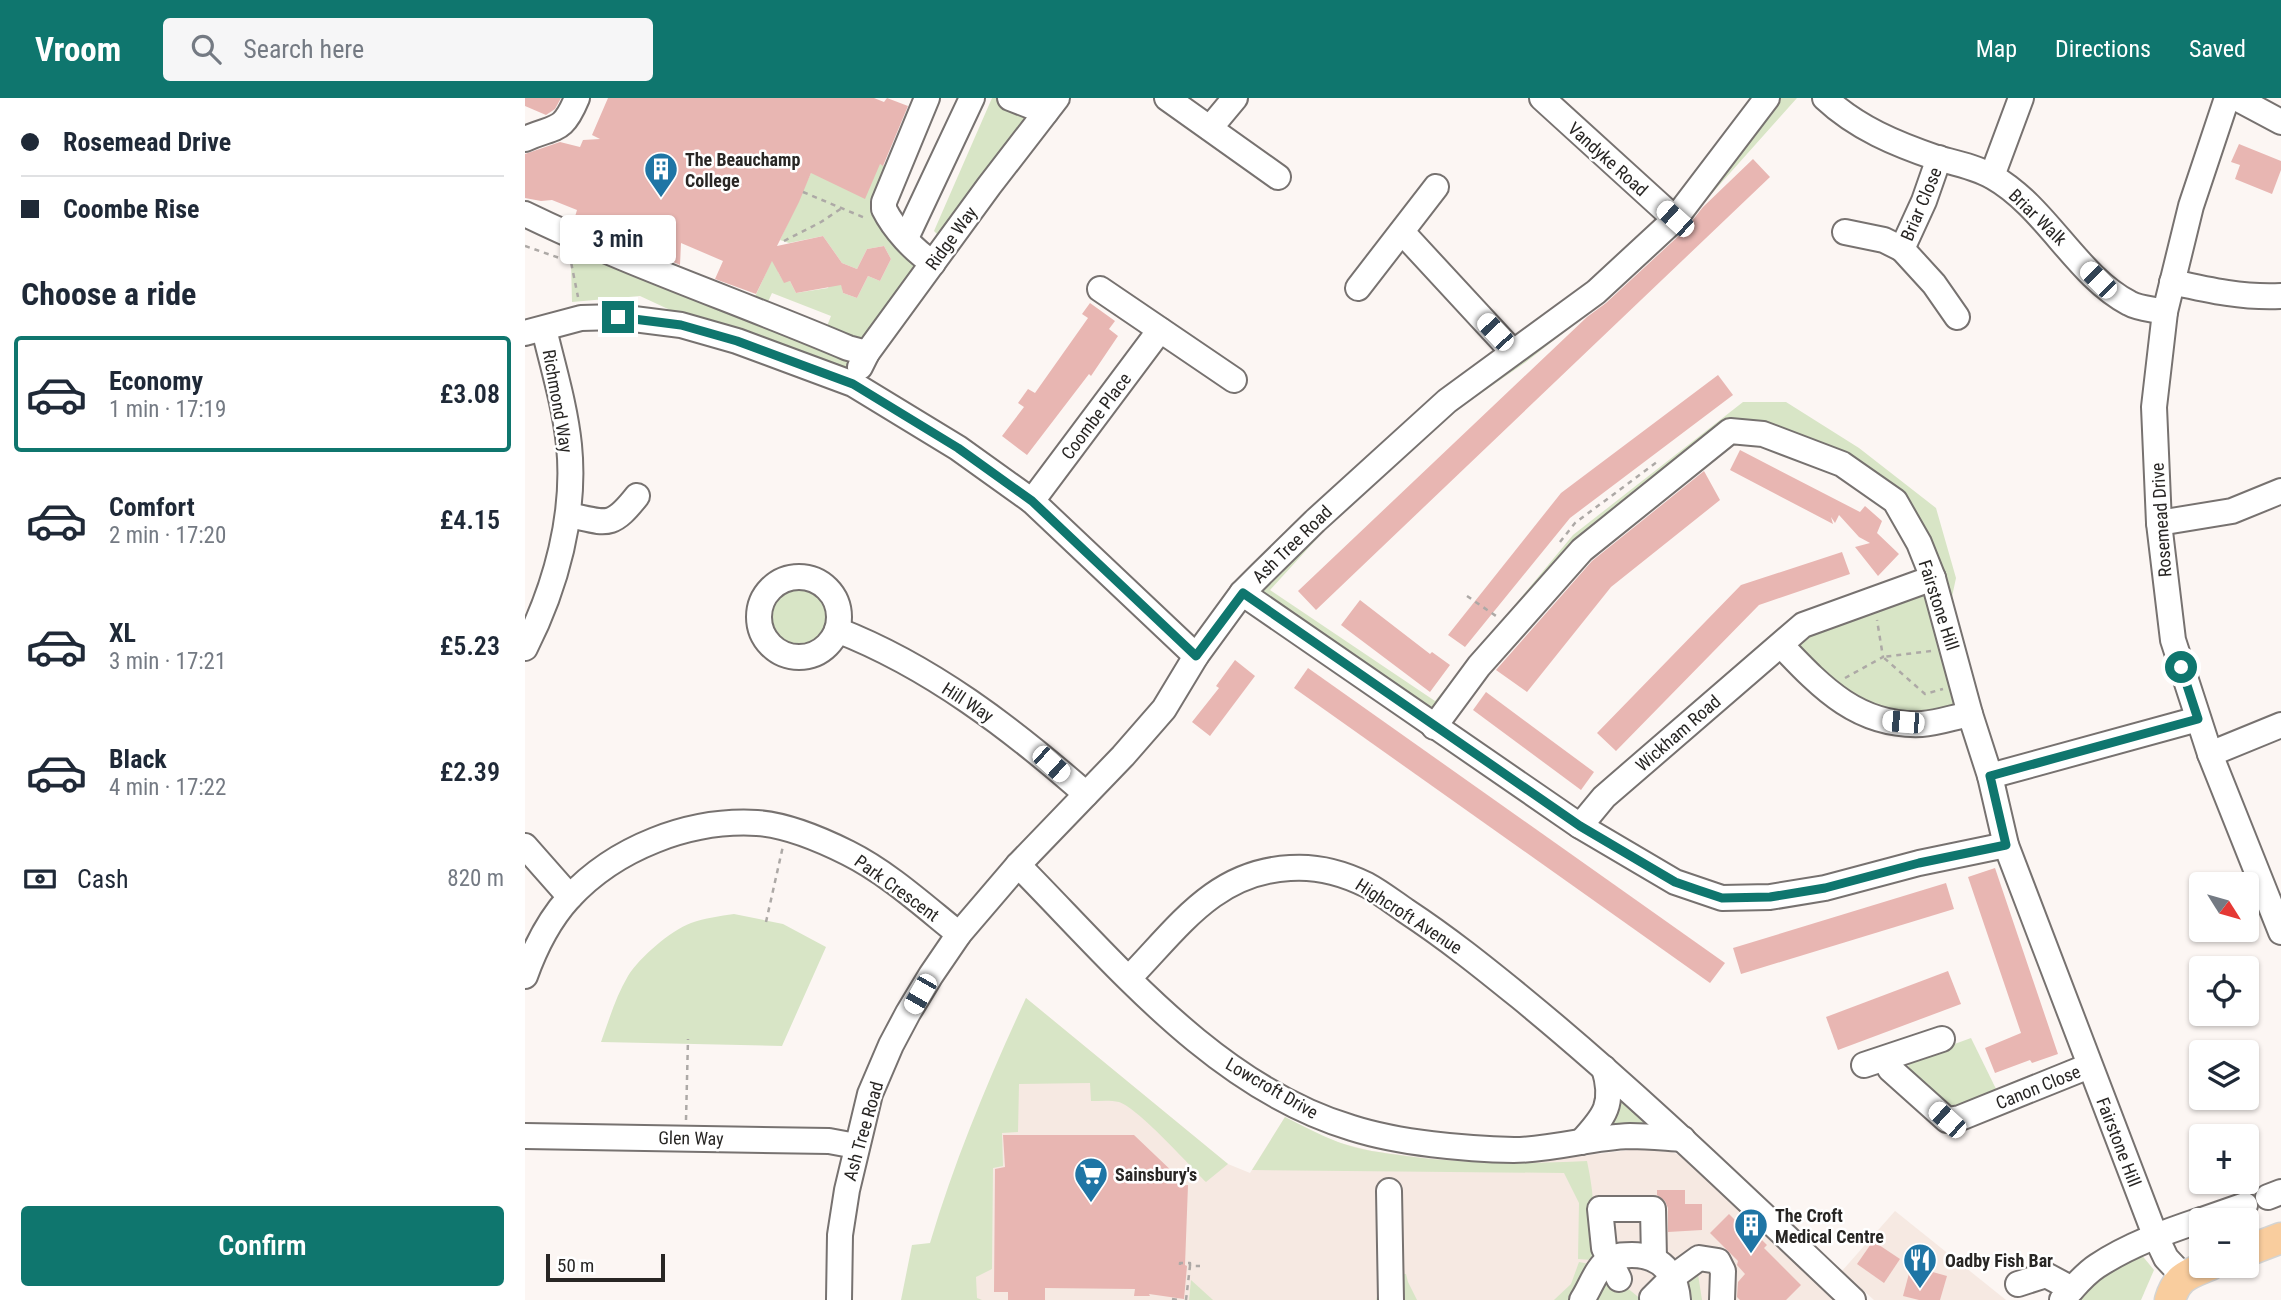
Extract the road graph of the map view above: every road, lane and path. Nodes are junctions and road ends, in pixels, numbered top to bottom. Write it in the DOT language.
graph roads {
  1 [pos="577,98"];
  2 [pos="927,98"];
  3 [pos="972,98"];
  4 [pos="1010,98"];
  5 [pos="1167,98"];
  6 [pos="1235,98"];
  7 [pos="1542,98"];
  8 [pos="1767,98"];
  9 [pos="1825,98"];
  10 [pos="2021,98"];
  11 [pos="2227,98"];
  12 [pos="2236,98"];
  13 [pos="1051,105"];
  14 [pos="2281,122"];
  15 [pos="1210,128"];
  16 [pos="525,139"];
  17 [pos="1940,158"];
  18 [pos="1992,176"];
  19 [pos="1278,177"];
  20 [pos="1436,187"];
  21 [pos="803,192"];
  22 [pos="842,208"];
  23 [pos="525,214"];
  24 [pos="1675,219"];
  25 [pos="869,220"];
  26 [pos="1402,232"];
  27 [pos="1845,232"];
  28 [pos="906,238"];
  29 [pos="784,241"];
  30 [pos="525,246"];
  31 [pos="1902,249"];
  32 [pos="933,263"];
  33 [pos="2172,282"];
  34 [pos="1358,288"];
  35 [pos="1100,289"];
  36 [pos="2281,296"];
  37 [pos="749,307"];
  38 [pos="2165,312"];
  39 [pos="1957,317"];
  40 [pos="581,318"];
  41 [pos="1160,330"];
  42 [pos="535,331"];
  43 [pos="737,341"];
  44 [pos="1513,352"];
  45 [pos="867,353"];
  46 [pos="1234,380"];
  47 [pos="853,384"];
  48 [pos="1662,458"];
  49 [pos="2281,491"];
  50 [pos="637,496"];
  51 [pos="1032,501"];
  52 [pos="569,515"];
  53 [pos="2159,523"];
  54 [pos="1558,544"];
  55 [pos="1933,578"];
  56 [pos="1243,593"];
  57 [pos="1467,596"];
  58 [pos="1873,599"];
  59 [pos="1512,628"];
  60 [pos="837,630"];
  61 [pos="1781,645"];
  62 [pos="525,648"];
  63 [pos="1953,649"];
  64 [pos="1196,656"];
  65 [pos="1883,657"];
  66 [pos="1963,683"];
  67 [pos="1824,689"];
  68 [pos="1970,714"];
  69 [pos="2198,719"];
  70 [pos="2281,725"];
  71 [pos="1434,727"];
  72 [pos="2210,754"];
  73 [pos="1990,776"];
  74 [pos="1086,794"];
  75 [pos="1580,826"];
  76 [pos="787,830"];
  77 [pos="2006,845"];
  78 [pos="525,846"];
  79 [pos="1018,865"];
  80 [pos="570,897"];
  81 [pos="766,922"];
  82 [pos="2281,932"];
  83 [pos="959,934"];
  84 [pos="525,976"];
  85 [pos="1129,978"];
  86 [pos="688,1039"];
  87 [pos="1942,1039"];
  88 [pos="2089,1066"];
  89 [pos="1604,1068"];
  90 [pos="525,1136"];
  91 [pos="685,1138"];
  92 [pos="1683,1139"];
  93 [pos="1581,1142"];
  94 [pos="856,1146"];
  95 [pos="1389,1191"];
  96 [pos="2245,1205"];
  97 [pos="2236,1208"];
  98 [pos="2189,1224"];
  99 [pos="2155,1236"];
  100 [pos="2281,1238"];
  101 [pos="2259,1246"];
  102 [pos="1654,1259"];
  103 [pos="1180,1265"];
  104 [pos="1190,1266"];
  105 [pos="1200,1266"];
  106 [pos="1614,1269"];
  107 [pos="2188,1280"];
  108 [pos="2018,1284"];
  109 [pos="1676,1289"];
  110 [pos="2067,1295"];
  111 [pos="1583,1298"];
  112 [pos="1172,1299"];
  113 [pos="1653,1299"];
  114 [pos="839,1300"];
  115 [pos="1178,1300"];
  116 [pos="1186,1300"];
  117 [pos="1391,1300"];
  118 [pos="1722,1300"];
  119 [pos="1853,1300"];
  1 -- 16 [label="street"];
  2 -- 28 [label="street"];
  3 -- 28 [label="street"];
  4 -- 13 [label="street"];
  5 -- 15 [label="street"];
  6 -- 15 [label="street"];
  7 -- 24 [label="street, Vandyke Road"];
  8 -- 24 [label="street, Ash Tree Road"];
  9 -- 17 [label="street, Briar Walk"];
  10 -- 18 [label="street"];
  11 -- 33 [label="street, Rosemead Drive"];
  12 -- 14 [label="street"];
  13 -- 32 [label="street, Ridge Way"];
  15 -- 19 [label="street"];
  17 -- 18 [label="street, Briar Walk"];
  17 -- 31 [label="street, Briar Close"];
  18 -- 38 [label="street, Briar Walk"];
  20 -- 26 [label="street"];
  21 -- 22 [label="path"];
  22 -- 25 [label="path"];
  22 -- 29 [label="path"];
  23 -- 37 [label="street"];
  24 -- 44 [label="street, Ash Tree Road"];
  26 -- 34 [label="street"];
  26 -- 44 [label="street"];
  27 -- 31 [label="street, Briar Close"];
  28 -- 32 [label="street"];
  30 -- 40 [label="path"];
  31 -- 39 [label="street, Briar Close"];
  32 -- 45 [label="street, Ridge Way"];
  33 -- 36 [label="street"];
  33 -- 38 [label="street, Rosemead Drive"];
  35 -- 41 [label="street"];
  37 -- 43 [label="street"];
  37 -- 45 [label="street"];
  38 -- 53 [label="street, Rosemead Drive"];
  40 -- 42 [label="street"];
  40 -- 43 [label="street"];
  41 -- 46 [label="street"];
  41 -- 51 [label="street, Coombe Place"];
  42 -- 52 [label="street, Richmond Way"];
  43 -- 47 [label="street"];
  44 -- 56 [label="street, Ash Tree Road"];
  45 -- 47 [label="street, Ridge Way"];
  47 -- 51 [label="street"];
  48 -- 54 [label="path"];
  49 -- 53 [label="street"];
  50 -- 52 [label="street"];
  51 -- 64 [label="street"];
  52 -- 62 [label="street, Richmond Way"];
  53 -- 69 [label="street, Rosemead Drive"];
  55 -- 58 [label="street, Wickham Road"];
  55 -- 59 [label="street, Fairstone Hill"];
  55 -- 63 [label="street, Fairstone Hill"];
  56 -- 64 [label="street, Ash Tree Road"];
  56 -- 71 [label="street"];
  57 -- 59 [label="path"];
  58 -- 61 [label="street, Wickham Road"];
  58 -- 65 [label="path"];
  59 -- 71 [label="street, Fairstone Hill"];
  60 -- 74 [label="street, Hill Way"];
  61 -- 67 [label="street"];
  61 -- 75 [label="street, Wickham Road"];
  63 -- 65 [label="path"];
  63 -- 66 [label="street, Fairstone Hill"];
  64 -- 74 [label="street, Ash Tree Road"];
  65 -- 66 [label="path"];
  65 -- 67 [label="path"];
  66 -- 68 [label="street, Fairstone Hill"];
  67 -- 68 [label="street"];
  68 -- 73 [label="street, Fairstone Hill"];
  69 -- 72 [label="street, Rosemead Drive"];
  69 -- 73 [label="street"];
  70 -- 72 [label="street"];
  71 -- 75 [label="street"];
  72 -- 82 [label="street, Rosemead Drive"];
  73 -- 77 [label="street, Fairstone Hill"];
  74 -- 79 [label="street, Ash Tree Road"];
  75 -- 77 [label="street"];
  76 -- 80 [label="street, Park Crescent"];
  76 -- 81 [label="path"];
  76 -- 83 [label="street, Park Crescent"];
  77 -- 88 [label="street, Fairstone Hill"];
  78 -- 80 [label="street"];
  79 -- 83 [label="street, Ash Tree Road"];
  79 -- 85 [label="street, Lowcroft Drive"];
  80 -- 84 [label="street, Park Crescent"];
  83 -- 94 [label="street, Ash Tree Road"];
  85 -- 89 [label="street, Highcroft Avenue"];
  85 -- 93 [label="street, Lowcroft Drive"];
  86 -- 91 [label="path"];
  87 -- 88 [label="street, Canon Close"];
  88 -- 99 [label="street, Fairstone Hill"];
  89 -- 92 [label="street, Highcroft Avenue"];
  89 -- 93 [label="street"];
  90 -- 91 [label="street, Glen Way"];
  91 -- 94 [label="street, Glen Way"];
  92 -- 93 [label="street, Lowcroft Drive"];
  92 -- 119 [label="street, Highcroft Avenue"];
  94 -- 114 [label="street, Ash Tree Road"];
  95 -- 117 [label="street"];
  96 -- 97 [label="street"];
  98 -- 99 [label="street"];
  99 -- 107 [label="street, Fairstone Hill"];
  99 -- 110 [label="street"];
  100 -- 101 [label="main road"];
  102 -- 106 [label="street"];
  102 -- 106 [label="street"];
  102 -- 109 [label="street"];
  103 -- 104 [label="path"];
  104 -- 105 [label="path"];
  104 -- 116 [label="path"];
  106 -- 111 [label="street"];
  106 -- 113 [label="street"];
  108 -- 110 [label="street"];
  109 -- 113 [label="street"];
  109 -- 118 [label="street"];
  112 -- 115 [label="path"];
}
